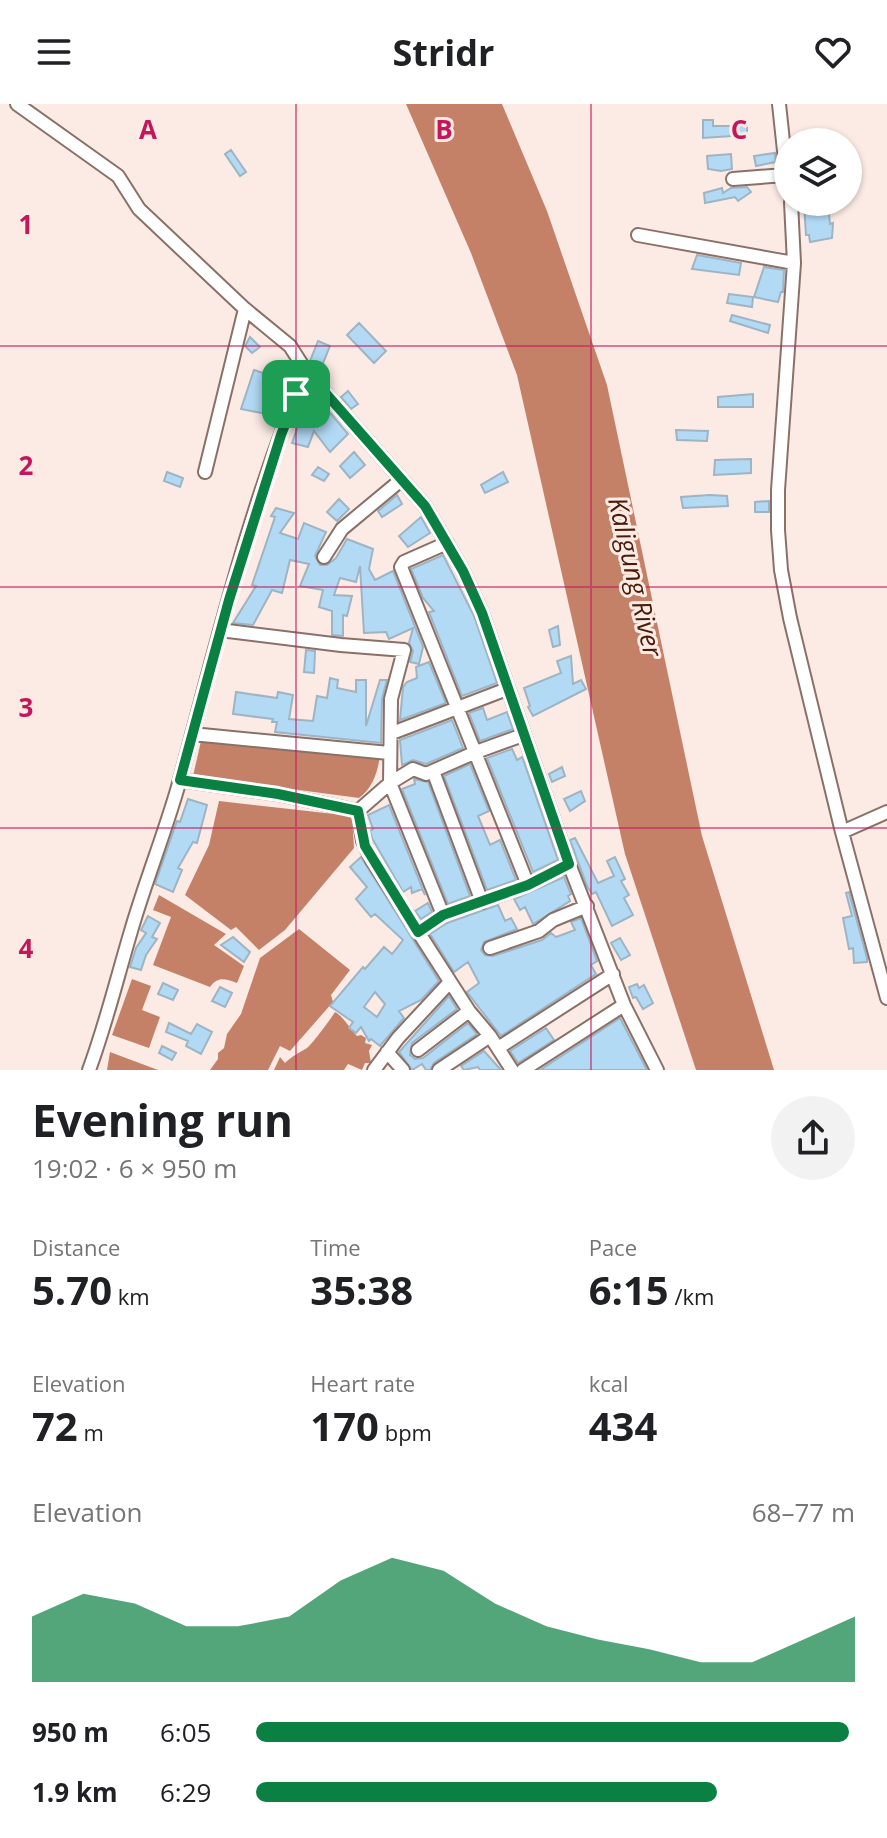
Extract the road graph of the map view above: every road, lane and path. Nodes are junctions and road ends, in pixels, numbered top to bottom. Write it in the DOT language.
graph roads {
  1 [pos="17,104"];
  2 [pos="779,104"];
  3 [pos="781,128"];
  4 [pos="733,179"];
  5 [pos="774,181"];
  6 [pos="792,216"];
  7 [pos="638,235"];
  8 [pos="794,263"];
  9 [pos="245,309"];
  10 [pos="305,368"];
  11 [pos="205,472"];
  12 [pos="401,480"];
  13 [pos="447,543"];
  14 [pos="324,557"];
  15 [pos="220,630"];
  16 [pos="507,689"];
  17 [pos="458,708"];
  18 [pos="392,733"];
  19 [pos="192,734"];
  20 [pos="523,735"];
  21 [pos="476,752"];
  22 [pos="389,753"];
  23 [pos="433,771"];
  24 [pos="180,780"];
  25 [pos="390,783"];
  26 [pos="358,811"];
  27 [pos="887,812"];
  28 [pos="842,832"];
  29 [pos="569,864"];
  30 [pos="528,885"];
  31 [pos="482,902"];
  32 [pos="587,906"];
  33 [pos="443,915"];
  34 [pos="418,932"];
  35 [pos="490,948"];
  36 [pos="613,974"];
  37 [pos="450,982"];
  38 [pos="887,998"];
  39 [pos="624,1005"];
  40 [pos="469,1011"];
  41 [pos="490,1036"];
  42 [pos="498,1048"];
  43 [pos="418,1050"];
  44 [pos="387,1052"];
  45 [pos="89,1070"];
  46 [pos="374,1070"];
  47 [pos="403,1070"];
  48 [pos="439,1070"];
  49 [pos="512,1070"];
  50 [pos="523,1070"];
  51 [pos="657,1070"];
  1 -- 9 [label="street"];
  2 -- 3 [label="street"];
  4 -- 5 [label="street"];
  6 -- 8 [label="street"];
  7 -- 8 [label="street"];
  8 -- 28 [label="street"];
  9 -- 10 [label="street"];
  9 -- 11 [label="street"];
  10 -- 12 [label="street"];
  10 -- 15 [label="street"];
  12 -- 13 [label="street"];
  12 -- 14 [label="street"];
  13 -- 16 [label="street"];
  13 -- 17 [label="street"];
  15 -- 18 [label="street"];
  15 -- 19 [label="street"];
  16 -- 17 [label="street"];
  16 -- 20 [label="street"];
  17 -- 18 [label="street"];
  17 -- 21 [label="street"];
  18 -- 22 [label="street"];
  19 -- 22 [label="street"];
  19 -- 24 [label="street"];
  20 -- 21 [label="street"];
  20 -- 29 [label="street"];
  21 -- 23 [label="street"];
  21 -- 30 [label="street"];
  22 -- 25 [label="street"];
  23 -- 25 [label="street"];
  23 -- 31 [label="street"];
  24 -- 26 [label="street"];
  24 -- 45 [label="street"];
  25 -- 26 [label="street"];
  25 -- 33 [label="street"];
  26 -- 34 [label="street"];
  27 -- 28 [label="street"];
  28 -- 38 [label="street"];
  29 -- 30 [label="street"];
  29 -- 32 [label="street"];
  30 -- 31 [label="street"];
  31 -- 33 [label="street"];
  32 -- 35 [label="street"];
  32 -- 36 [label="street"];
  33 -- 34 [label="street"];
  34 -- 37 [label="street"];
  36 -- 39 [label="street"];
  36 -- 42 [label="street"];
  37 -- 40 [label="street"];
  37 -- 44 [label="street"];
  39 -- 50 [label="street"];
  39 -- 51 [label="street"];
  40 -- 41 [label="street"];
  40 -- 43 [label="street"];
  41 -- 42 [label="street"];
  41 -- 48 [label="street"];
  42 -- 49 [label="street"];
  44 -- 46 [label="street"];
  44 -- 47 [label="street"];
}
